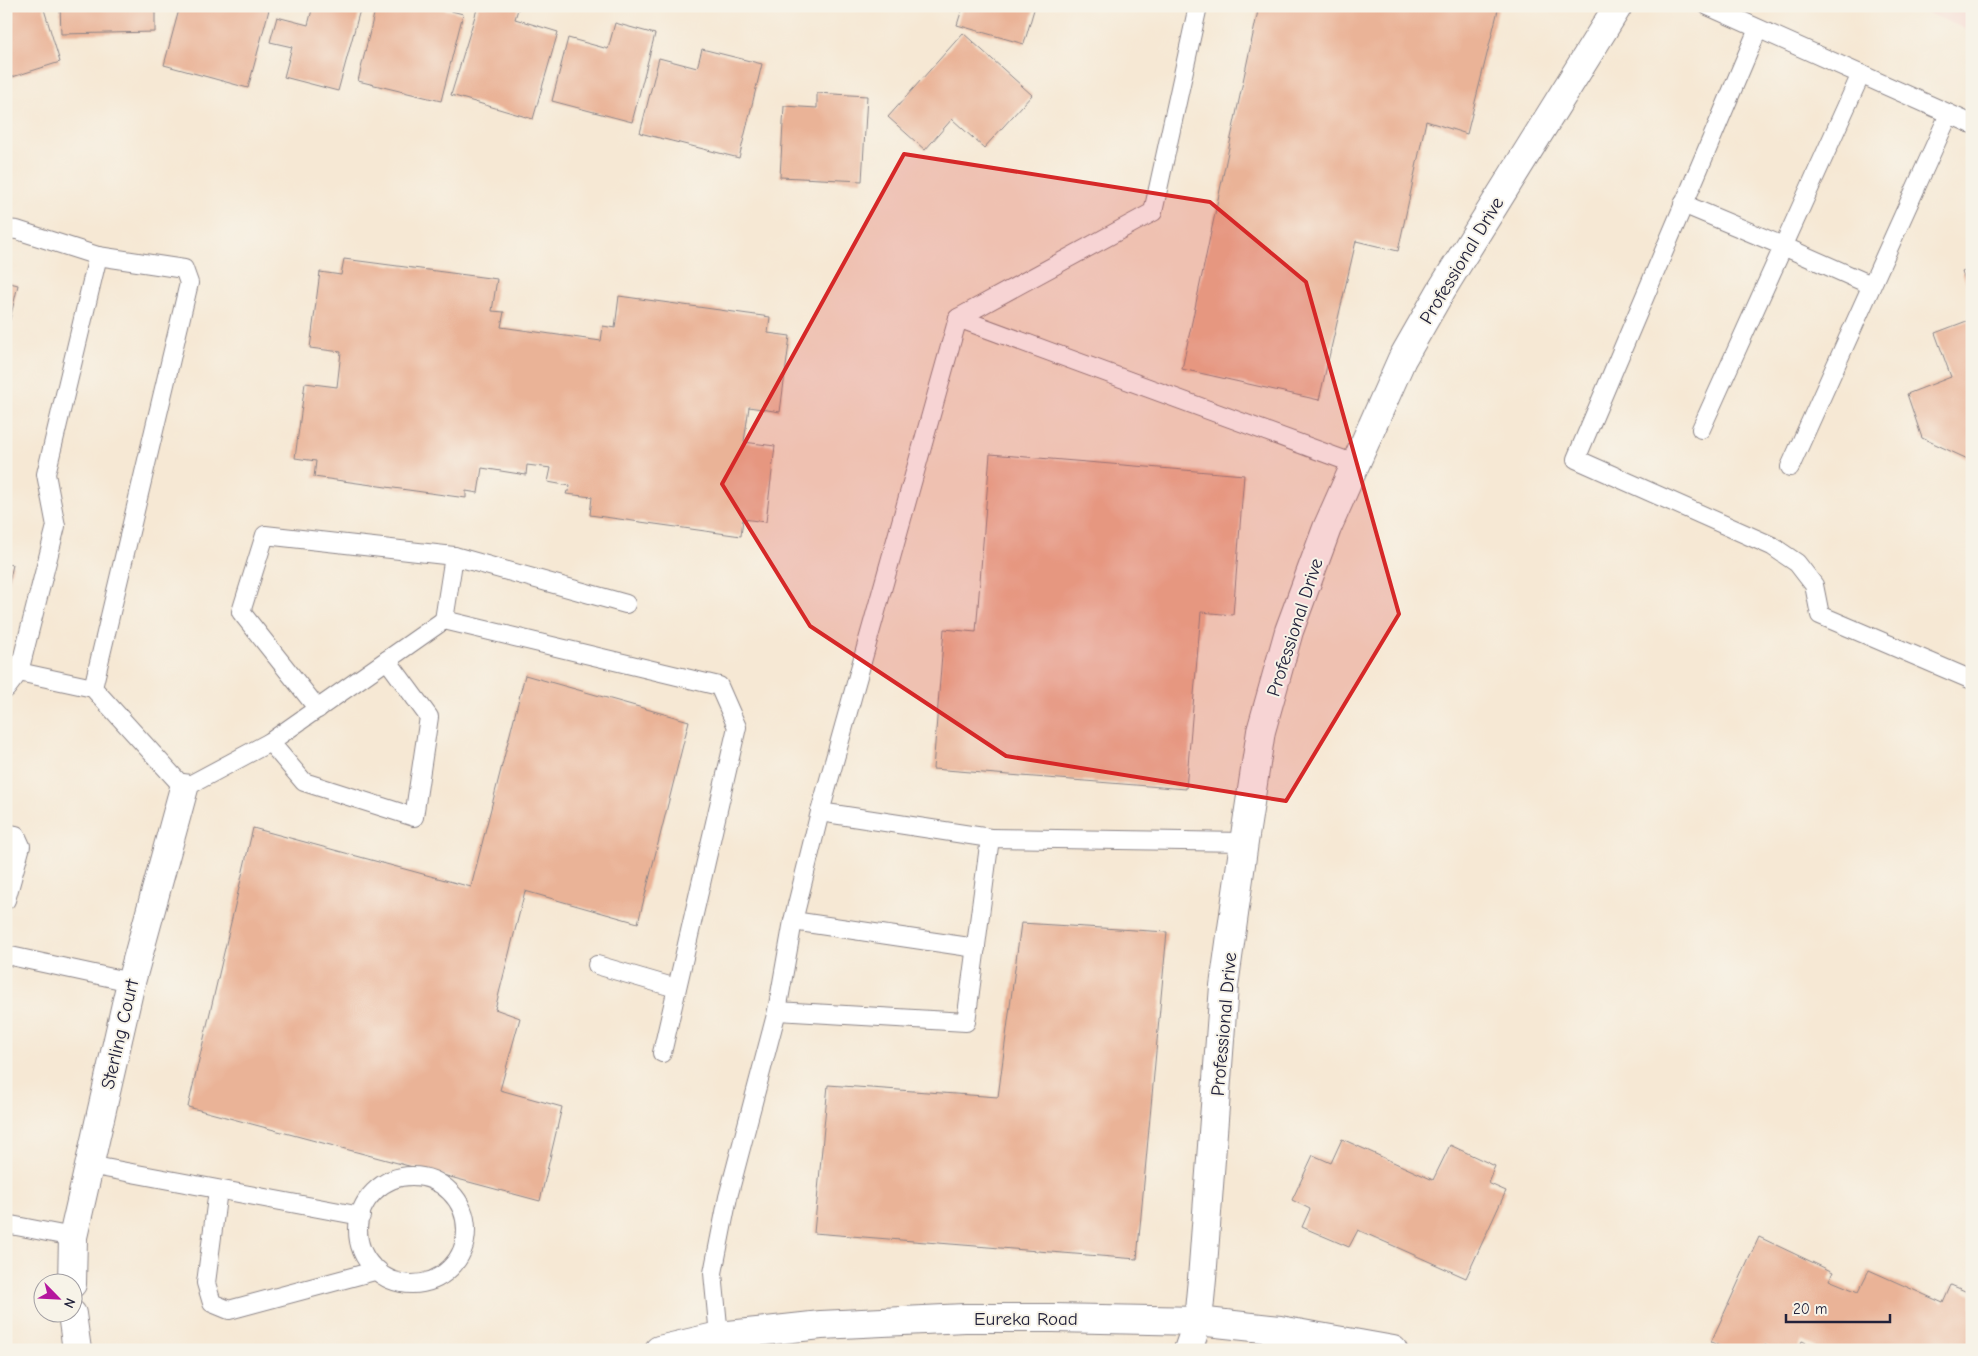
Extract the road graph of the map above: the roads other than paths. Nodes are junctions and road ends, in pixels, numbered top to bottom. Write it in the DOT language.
graph roads {
  1 [pos="1198,6"];
  2 [pos="1618,6"];
  3 [pos="1708,6"];
  4 [pos="1758,29"];
  5 [pos="1861,74"];
  6 [pos="1949,114"];
  7 [pos="1972,124"];
  8 [pos="1683,204"];
  9 [pos="6,229"];
  10 [pos="1784,246"];
  11 [pos="98,256"];
  12 [pos="1871,285"];
  13 [pos="958,318"];
  14 [pos="1701,429"];
  15 [pos="1355,464"];
  16 [pos="1790,467"];
  17 [pos="454,556"];
  18 [pos="626,604"];
  19 [pos="444,620"];
  20 [pos="387,660"];
  21 [pos="19,672"];
  22 [pos="1972,680"];
  23 [pos="93,688"];
  24 [pos="6,689"];
  25 [pos="318,709"];
  26 [pos="270,742"];
  27 [pos="184,788"];
  28 [pos="820,812"];
  29 [pos="6,833"];
  30 [pos="990,838"];
  31 [pos="1244,842"];
  32 [pos="6,900"];
  33 [pos="793,921"];
  34 [pos="976,948"];
  35 [pos="6,955"];
  36 [pos="597,965"];
  37 [pos="130,982"];
  38 [pos="676,988"];
  39 [pos="777,1011"];
  40 [pos="662,1053"];
  41 [pos="90,1166"];
  42 [pos="218,1190"];
  43 [pos="361,1216"];
  44 [pos="6,1224"];
  45 [pos="73,1237"];
  46 [pos="378,1270"];
  47 [pos="72,1274"];
  48 [pos="1198,1321"];
  49 [pos="73,1324"];
  50 [pos="719,1336"];
  51 [pos="77,1350"];
  52 [pos="659,1350"];
  53 [pos="1188,1350"];
  54 [pos="1393,1350"];
  1 -- 13 [label="lane"];
  2 -- 15 [label="street, Professional Drive"];
  3 -- 4 [label="lane"];
  4 -- 5 [label="lane"];
  4 -- 8 [label="lane"];
  5 -- 6 [label="lane"];
  5 -- 10 [label="lane"];
  6 -- 7 [label="lane"];
  6 -- 12 [label="lane"];
  8 -- 10 [label="lane"];
  8 -- 22 [label="lane"];
  9 -- 11 [label="lane"];
  10 -- 12 [label="lane"];
  10 -- 14 [label="lane"];
  11 -- 21 [label="lane"];
  11 -- 23 [label="lane"];
  12 -- 16 [label="lane"];
  13 -- 15 [label="lane"];
  13 -- 28 [label="lane"];
  15 -- 31 [label="street, Professional Drive"];
  17 -- 18 [label="lane"];
  17 -- 19 [label="lane"];
  17 -- 25 [label="lane"];
  19 -- 20 [label="lane"];
  19 -- 38 [label="lane"];
  20 -- 25 [label="lane"];
  20 -- 26 [label="lane"];
  21 -- 23 [label="lane"];
  21 -- 24 [label="lane"];
  23 -- 27 [label="lane"];
  25 -- 26 [label="lane"];
  26 -- 27 [label="lane"];
  27 -- 37 [label="street, Sterling Court"];
  28 -- 30 [label="lane"];
  28 -- 33 [label="lane"];
  29 -- 32 [label="lane"];
  30 -- 31 [label="lane"];
  30 -- 34 [label="lane"];
  31 -- 48 [label="street, Professional Drive"];
  33 -- 34 [label="lane"];
  33 -- 39 [label="lane"];
  34 -- 39 [label="lane"];
  35 -- 37 [label="lane"];
  36 -- 38 [label="lane"];
  37 -- 41 [label="street, Sterling Court"];
  38 -- 40 [label="lane"];
  39 -- 50 [label="lane"];
  41 -- 42 [label="lane"];
  41 -- 45 [label="street, Sterling Court"];
  42 -- 43 [label="lane"];
  42 -- 46 [label="lane"];
  43 -- 46 [label="lane"];
  43 -- 46 [label="lane"];
  44 -- 45 [label="lane"];
  45 -- 47 [label="street, Sterling Court"];
  48 -- 50 [label="street, Eureka Road"];
  48 -- 53 [label="street, Professional Drive"];
  48 -- 54 [label="street, Eureka Road"];
  49 -- 51 [label="street"];
  50 -- 52 [label="street, Eureka Road"];
}
